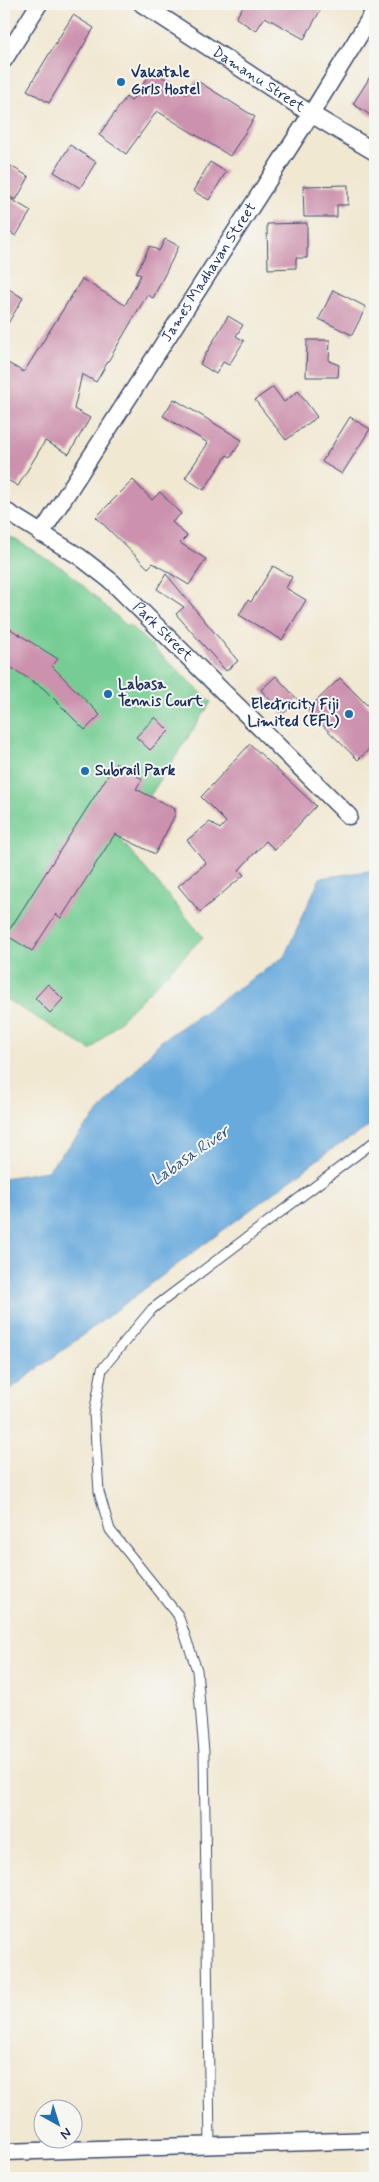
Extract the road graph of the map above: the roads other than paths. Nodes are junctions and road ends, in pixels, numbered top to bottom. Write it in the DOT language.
graph roads {
  1 [pos="39,4"];
  2 [pos="142,4"];
  3 [pos="375,10"];
  4 [pos="4,60"];
  5 [pos="311,114"];
  6 [pos="375,152"];
  7 [pos="4,510"];
  8 [pos="41,534"];
  9 [pos="349,816"];
  10 [pos="375,1141"];
  11 [pos="375,2140"];
  12 [pos="210,2144"];
  13 [pos="4,2152"];
  1 -- 4 [label="street"];
  2 -- 5 [label="street, Damanu Street"];
  3 -- 5 [label="street, James Madhavan Street"];
  5 -- 6 [label="street, Damanu Street"];
  5 -- 8 [label="street, James Madhavan Street"];
  7 -- 8 [label="street, Park Street"];
  8 -- 9 [label="street, Park Street"];
  10 -- 12 [label="lane"];
  11 -- 12 [label="street"];
  12 -- 13 [label="street"];
}
